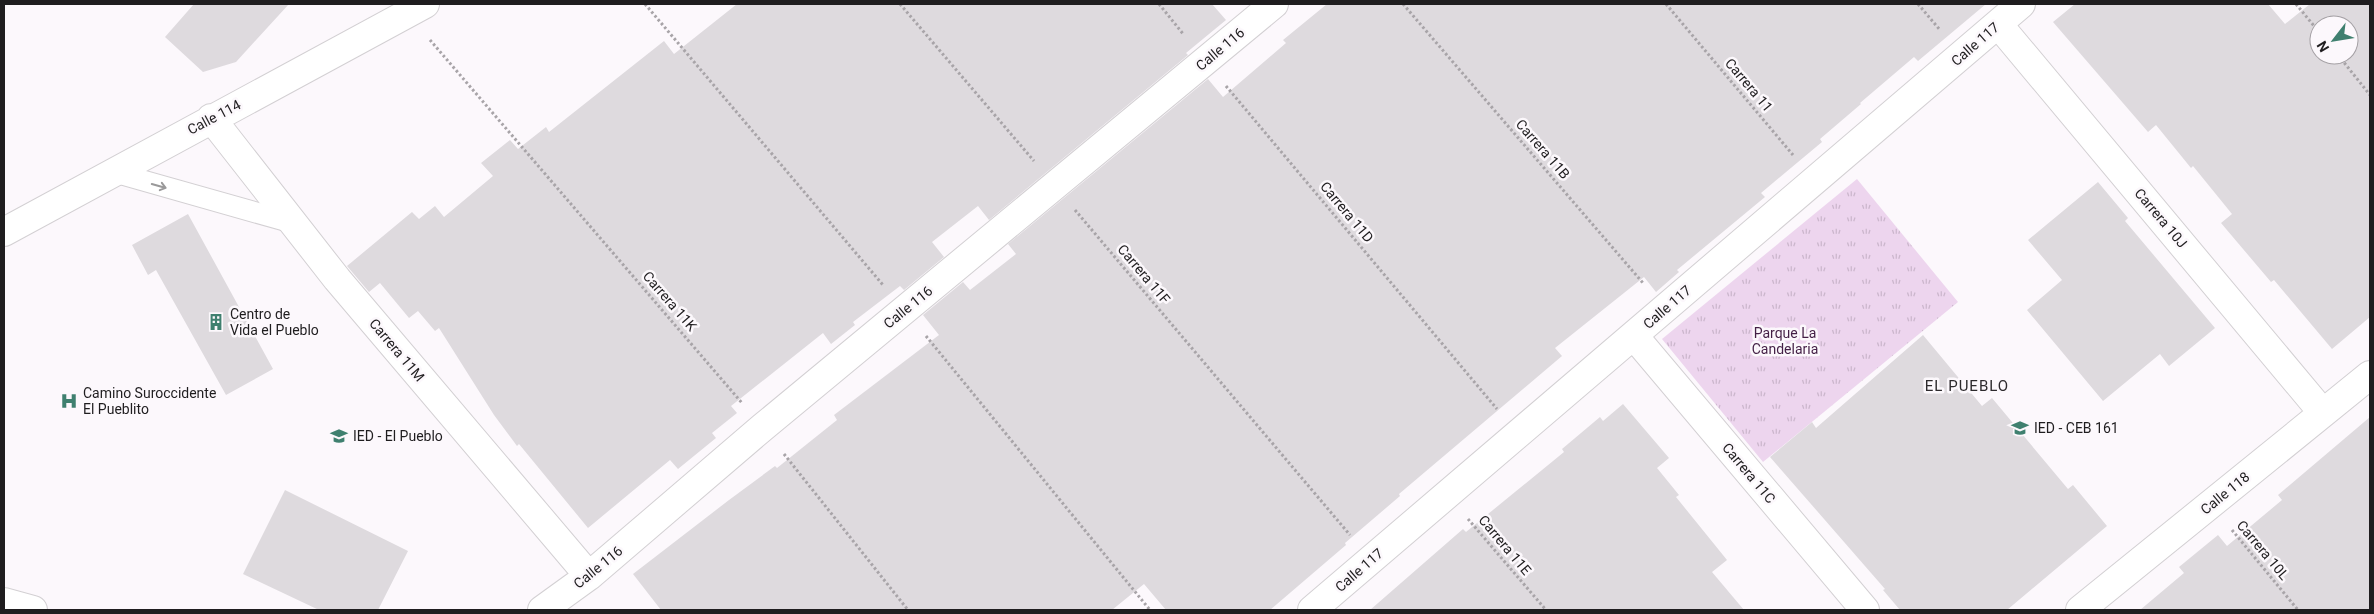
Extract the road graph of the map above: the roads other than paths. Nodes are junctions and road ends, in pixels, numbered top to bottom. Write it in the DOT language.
graph roads {
  1 [pos="1274,4"];
  2 [pos="2021,4"];
  3 [pos="416,8"];
  4 [pos="1998,24"];
  5 [pos="211,118"];
  6 [pos="112,172"];
  7 [pos="293,223"];
  8 [pos="4,232"];
  9 [pos="1634,336"];
  10 [pos="2370,375"];
  11 [pos="2323,413"];
  12 [pos="589,576"];
  13 [pos="542,610"];
  14 [pos="1312,610"];
  15 [pos="1865,610"];
  16 [pos="2080,610"];
  1 -- 12 [label="street, Calle 116"];
  2 -- 4 [label="street, Calle 117"];
  3 -- 5 [label="street, Calle 114"];
  4 -- 9 [label="street, Calle 117"];
  4 -- 11 [label="street, Carrera 10J"];
  5 -- 6 [label="street, Calle 114"];
  5 -- 7 [label="street, Carrera 11M"];
  6 -- 7 [label="lane, one-way"];
  6 -- 8 [label="street, Calle 114"];
  7 -- 12 [label="street, Carrera 11M"];
  9 -- 14 [label="street, Calle 117"];
  9 -- 15 [label="street, Carrera 11C"];
  10 -- 11 [label="street, Calle 118"];
  11 -- 16 [label="street, Calle 118"];
  12 -- 13 [label="street, Calle 116"];
}
